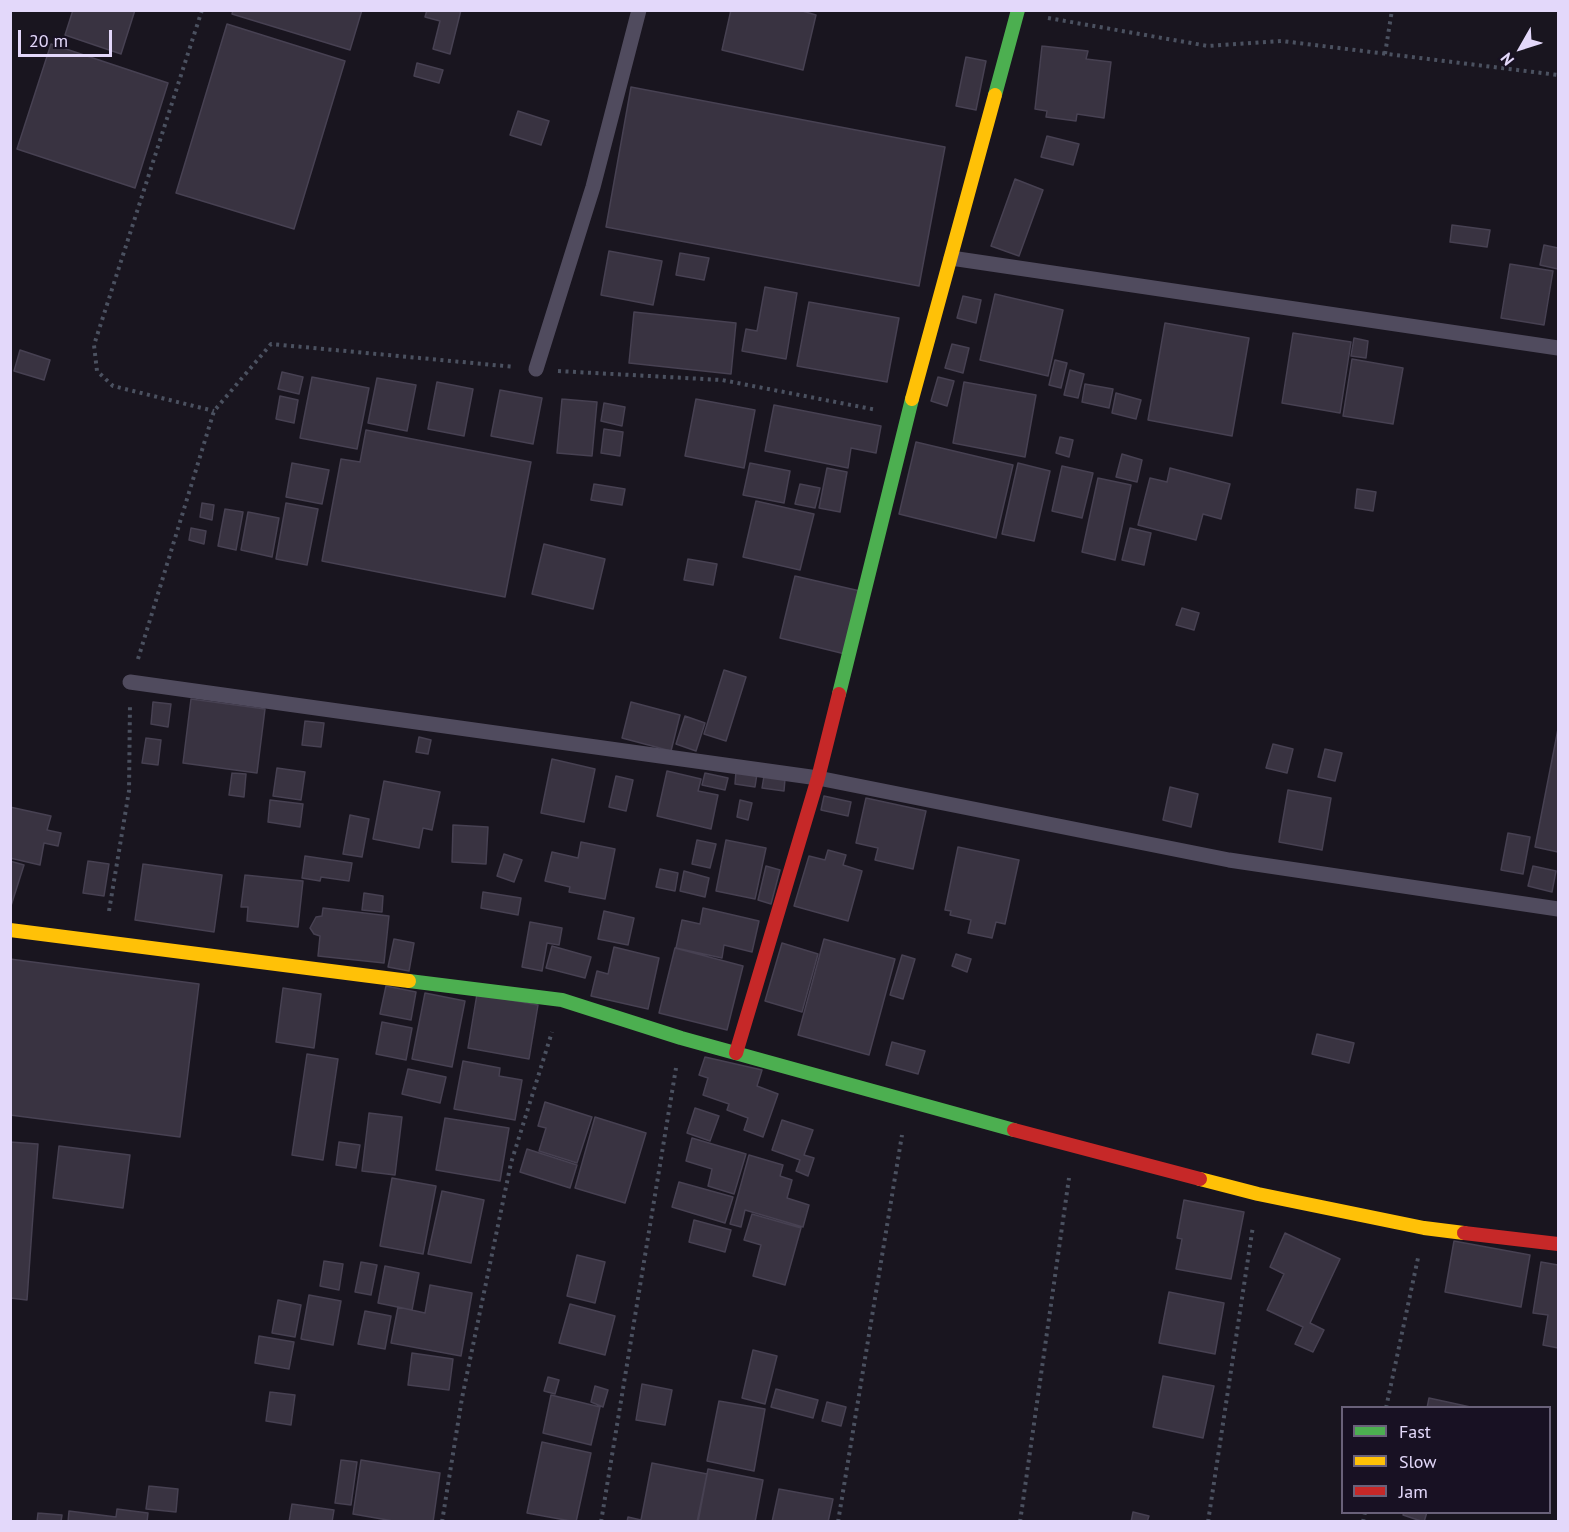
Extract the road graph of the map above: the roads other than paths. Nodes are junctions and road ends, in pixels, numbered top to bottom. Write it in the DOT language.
graph roads {
  1 [pos="639,10"];
  2 [pos="1018,12"];
  3 [pos="951,258"];
  4 [pos="1558,348"];
  5 [pos="536,369"];
  6 [pos="130,682"];
  7 [pos="818,778"];
  8 [pos="1558,909"];
  9 [pos="10,930"];
  10 [pos="736,1053"];
  11 [pos="1558,1244"];
  1 -- 5 [label="lane"];
  2 -- 3 [label="street"];
  3 -- 4 [label="lane"];
  3 -- 7 [label="street"];
  6 -- 7 [label="lane"];
  7 -- 8 [label="lane"];
  7 -- 10 [label="street"];
  9 -- 10 [label="street"];
  10 -- 11 [label="street"];
}
